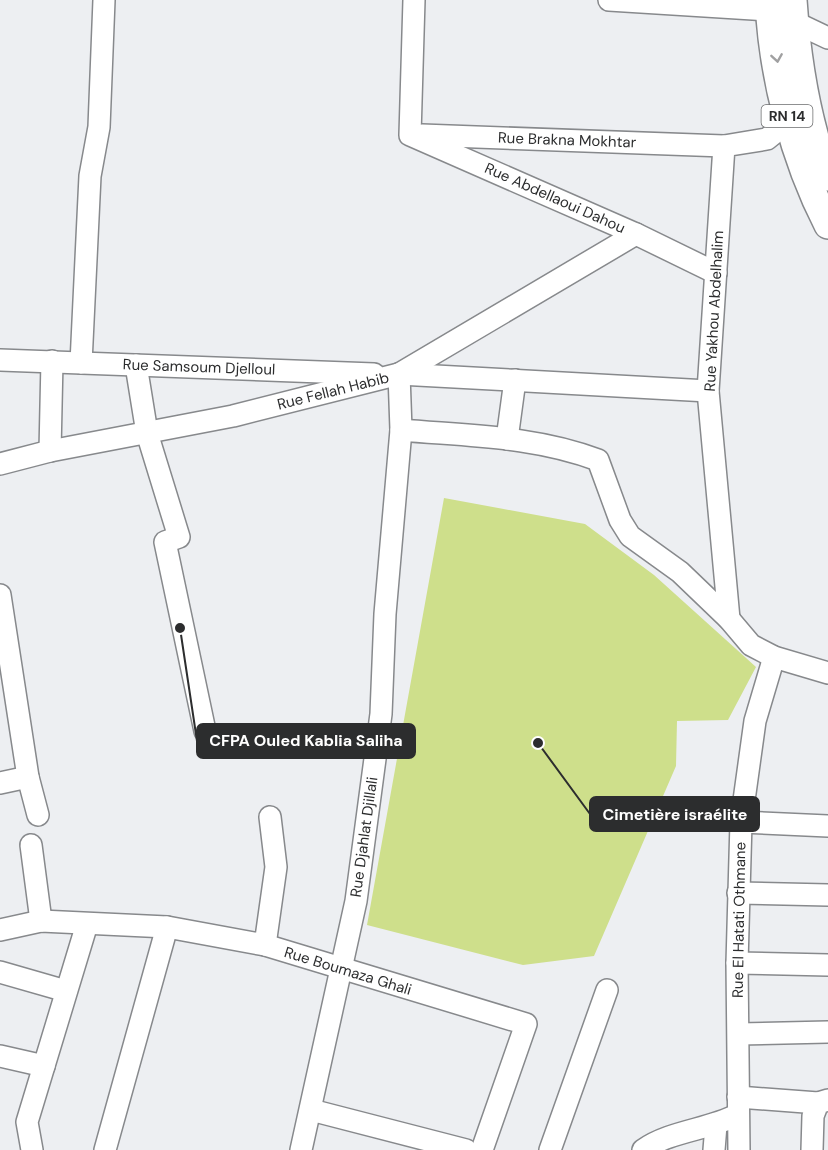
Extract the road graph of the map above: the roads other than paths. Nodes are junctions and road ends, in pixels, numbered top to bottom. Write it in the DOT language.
graph roads {
  1 [pos="104,0"];
  2 [pos="414,0"];
  3 [pos="609,0"];
  4 [pos="781,8"];
  5 [pos="828,38"];
  6 [pos="788,122"];
  7 [pos="410,135"];
  8 [pos="724,146"];
  9 [pos="828,177"];
  10 [pos="828,225"];
  11 [pos="636,234"];
  12 [pos="716,273"];
  13 [pos="0,360"];
  14 [pos="52,361"];
  15 [pos="81,363"];
  16 [pos="136,365"];
  17 [pos="399,374"];
  18 [pos="515,380"];
  19 [pos="708,391"];
  20 [pos="401,430"];
  21 [pos="147,433"];
  22 [pos="507,439"];
  23 [pos="50,451"];
  24 [pos="0,465"];
  25 [pos="0,595"];
  26 [pos="729,619"];
  27 [pos="774,657"];
  28 [pos="828,673"];
  29 [pos="205,731"];
  30 [pos="28,777"];
  31 [pos="0,783"];
  32 [pos="38,815"];
  33 [pos="270,817"];
  34 [pos="741,822"];
  35 [pos="828,825"];
  36 [pos="31,845"];
  37 [pos="738,893"];
  38 [pos="828,895"];
  39 [pos="41,921"];
  40 [pos="87,924"];
  41 [pos="167,927"];
  42 [pos="0,930"];
  43 [pos="265,945"];
  44 [pos="737,963"];
  45 [pos="828,965"];
  46 [pos="342,970"];
  47 [pos="0,972"];
  48 [pos="607,990"];
  49 [pos="66,991"];
  50 [pos="828,1032"];
  51 [pos="739,1034"];
  52 [pos="0,1056"];
  53 [pos="44,1066"];
  54 [pos="823,1102"];
  55 [pos="738,1106"];
  56 [pos="311,1110"];
  57 [pos="716,1125"];
  58 [pos="32,1150"];
  59 [pos="105,1150"];
  60 [pos="301,1150"];
  61 [pos="466,1150"];
  62 [pos="482,1150"];
  63 [pos="550,1150"];
  64 [pos="643,1150"];
  65 [pos="714,1150"];
  66 [pos="739,1150"];
  67 [pos="812,1150"];
  1 -- 15 [label="street"];
  2 -- 7 [label="street"];
  3 -- 4 [label="street"];
  4 -- 5 [label="street"];
  4 -- 6 [label="main road, RN 14, one-way"];
  4 -- 9 [label="main road, RN 14"];
  6 -- 8 [label="street"];
  6 -- 10 [label="main road, RN 14"];
  7 -- 8 [label="street, Rue Brakna Mokhtar"];
  7 -- 11 [label="street, Rue Abdellaoui Dahou"];
  8 -- 12 [label="street, Rue Yakhou Abdelhalim"];
  11 -- 12 [label="street"];
  11 -- 17 [label="street, Rue Abdellaoui Dahou"];
  12 -- 19 [label="street, Rue Yakhou Abdelhalim"];
  13 -- 14 [label="street, Rue Samsoum Djelloul"];
  14 -- 15 [label="street, Rue Samsoum Djelloul"];
  14 -- 23 [label="street"];
  15 -- 16 [label="street, Rue Samsoum Djelloul"];
  16 -- 17 [label="street, Rue Samsoum Djelloul"];
  16 -- 21 [label="street"];
  17 -- 18 [label="street, Rue Fellah Habib"];
  17 -- 20 [label="street, Rue Djahlat Djillali"];
  17 -- 21 [label="street, Rue Fellah Habib"];
  18 -- 19 [label="street, Rue Fellah Habib"];
  18 -- 22 [label="street"];
  19 -- 26 [label="street, Rue Yakhou Abdelhalim"];
  20 -- 22 [label="street"];
  20 -- 46 [label="street, Rue Djahlat Djillali"];
  21 -- 23 [label="street, Rue Fellah Habib"];
  21 -- 29 [label="street"];
  22 -- 26 [label="street"];
  23 -- 24 [label="street, Rue Fellah Habib"];
  25 -- 30 [label="street"];
  26 -- 27 [label="street"];
  27 -- 28 [label="street"];
  27 -- 34 [label="street, Rue El Hatati Othmane"];
  30 -- 31 [label="street"];
  30 -- 32 [label="street"];
  33 -- 43 [label="street"];
  34 -- 35 [label="street"];
  34 -- 37 [label="street, Rue El Hatati Othmane"];
  36 -- 39 [label="street"];
  37 -- 38 [label="street"];
  37 -- 44 [label="street, Rue El Hatati Othmane"];
  39 -- 40 [label="street, Rue Boumaza Ghali"];
  39 -- 42 [label="street, Rue Boumaza Ghali"];
  40 -- 41 [label="street, Rue Boumaza Ghali"];
  40 -- 49 [label="street"];
  41 -- 43 [label="street, Rue Boumaza Ghali"];
  41 -- 59 [label="street"];
  43 -- 46 [label="street, Rue Boumaza Ghali"];
  44 -- 45 [label="street"];
  44 -- 51 [label="street, Rue El Hatati Othmane"];
  46 -- 56 [label="street, Rue Djahlat Djillali"];
  46 -- 62 [label="street, Rue Boumaza Ghali"];
  47 -- 49 [label="street"];
  48 -- 63 [label="street"];
  49 -- 53 [label="street"];
  50 -- 51 [label="street"];
  51 -- 55 [label="street, Rue El Hatati Othmane"];
  52 -- 53 [label="street"];
  53 -- 58 [label="street"];
  54 -- 55 [label="street"];
  54 -- 67 [label="street"];
  55 -- 57 [label="street"];
  55 -- 66 [label="street, Rue El Hatati Othmane"];
  56 -- 60 [label="street, Rue Djahlat Djillali"];
  56 -- 61 [label="street"];
  57 -- 64 [label="street"];
  57 -- 65 [label="street"];
}
